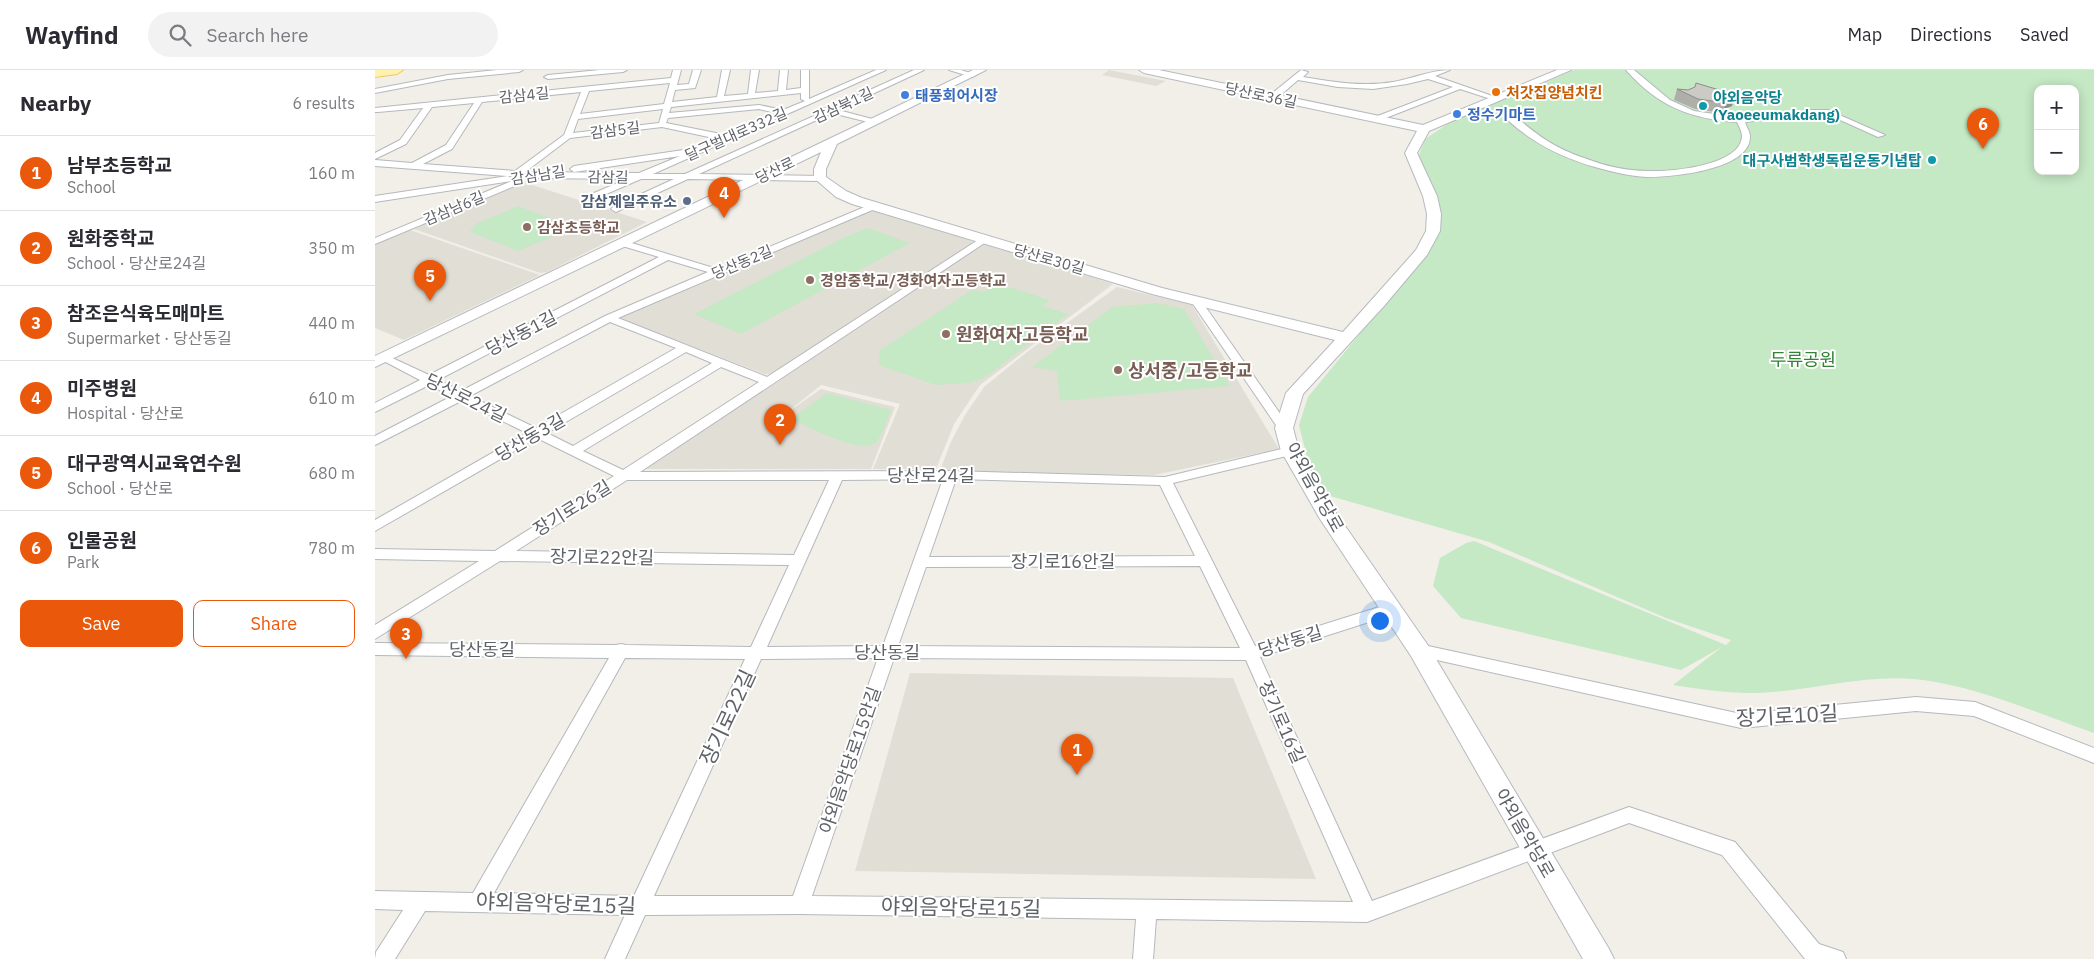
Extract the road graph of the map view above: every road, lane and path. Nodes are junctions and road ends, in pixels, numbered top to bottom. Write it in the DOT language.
graph roads {
  1 [pos="397,70"];
  2 [pos="519,70"];
  3 [pos="623,70"];
  4 [pos="677,70"];
  5 [pos="697,70"];
  6 [pos="726,70"];
  7 [pos="755,70"];
  8 [pos="784,70"];
  9 [pos="805,70"];
  10 [pos="881,70"];
  11 [pos="920,70"];
  12 [pos="953,70"];
  13 [pos="1144,70"];
  14 [pos="1306,70"];
  15 [pos="1421,70"];
  16 [pos="1446,70"];
  17 [pos="1566,70"];
  18 [pos="1630,70"];
  19 [pos="977,72"];
  20 [pos="375,73"];
  21 [pos="1173,73"];
  22 [pos="450,74"];
  23 [pos="550,74"];
  24 [pos="1429,77"];
  25 [pos="1298,78"];
  26 [pos="673,84"];
  27 [pos="397,87"];
  28 [pos="1460,87"];
  29 [pos="585,89"];
  30 [pos="805,90"];
  31 [pos="375,91"];
  32 [pos="782,93"];
  33 [pos="390,94"];
  34 [pos="539,94"];
  35 [pos="751,96"];
  36 [pos="1273,97"];
  37 [pos="720,99"];
  38 [pos="479,100"];
  39 [pos="384,102"];
  40 [pos="430,104"];
  41 [pos="805,104"];
  42 [pos="1499,104"];
  43 [pos="667,106"];
  44 [pos="377,111"];
  45 [pos="831,111"];
  46 [pos="785,113"];
  47 [pos="664,116"];
  48 [pos="575,117"];
  49 [pos="701,119"];
  50 [pos="1378,119"];
  51 [pos="1740,120"];
  52 [pos="873,122"];
  53 [pos="662,125"];
  54 [pos="1424,129"];
  55 [pos="686,130"];
  56 [pos="1881,135"];
  57 [pos="568,136"];
  58 [pos="727,138"];
  59 [pos="831,143"];
  60 [pos="700,150"];
  61 [pos="375,156"];
  62 [pos="375,163"];
  63 [pos="413,166"];
  64 [pos="516,174"];
  65 [pos="533,176"];
  66 [pos="640,177"];
  67 [pos="684,178"];
  68 [pos="820,178"];
  69 [pos="756,179"];
  70 [pos="590,198"];
  71 [pos="377,200"];
  72 [pos="874,206"];
  73 [pos="615,209"];
  74 [pos="984,240"];
  75 [pos="375,241"];
  76 [pos="622,243"];
  77 [pos="667,257"];
  78 [pos="717,272"];
  79 [pos="1196,301"];
  80 [pos="609,318"];
  81 [pos="1346,338"];
  82 [pos="685,348"];
  83 [pos="380,360"];
  84 [pos="721,362"];
  85 [pos="430,380"];
  86 [pos="768,381"];
  87 [pos="462,395"];
  88 [pos="375,408"];
  89 [pos="1284,428"];
  90 [pos="538,433"];
  91 [pos="375,441"];
  92 [pos="574,451"];
  93 [pos="1290,451"];
  94 [pos="838,475"];
  95 [pos="951,475"];
  96 [pos="624,476"];
  97 [pos="1165,481"];
  98 [pos="375,526"];
  99 [pos="375,554"];
  100 [pos="498,556"];
  101 [pos="799,560"];
  102 [pos="1205,561"];
  103 [pos="920,562"];
  104 [pos="1391,609"];
  105 [pos="375,633"];
  106 [pos="375,649"];
  107 [pos="621,650"];
  108 [pos="1419,650"];
  109 [pos="888,652"];
  110 [pos="756,653"];
  111 [pos="1251,654"];
  112 [pos="2094,756"];
  113 [pos="1535,850"];
  114 [pos="375,900"];
  115 [pos="421,900"];
  116 [pos="479,901"];
  117 [pos="799,905"];
  118 [pos="640,906"];
  119 [pos="1147,909"];
  120 [pos="1367,912"];
  121 [pos="383,959"];
  122 [pos="615,959"];
  123 [pos="1143,959"];
  124 [pos="1599,959"];
  125 [pos="1836,959"];
  1 -- 20 [label="main road"];
  2 -- 22 [label="street"];
  3 -- 23 [label="street"];
  4 -- 26 [label="street"];
  5 -- 26 [label="street, 감삼4길"];
  6 -- 37 [label="street"];
  7 -- 35 [label="street"];
  8 -- 32 [label="street"];
  9 -- 30 [label="street"];
  10 -- 41 [label="street, 달구벌대로332길"];
  11 -- 45 [label="street, 감삼북1길"];
  12 -- 19 [label="street, 당산로"];
  13 -- 21 [label="main road, 당산로36길"];
  14 -- 25 [label="street"];
  15 -- 24 [label="street"];
  16 -- 24 [label="street"];
  17 -- 42 [label="main road"];
  18 -- 51 [label="street"];
  19 -- 52 [label="main road, 당산로"];
  21 -- 36 [label="main road, 당산로36길"];
  22 -- 27 [label="street"];
  23 -- 34 [label="street"];
  24 -- 25 [label="street"];
  24 -- 28 [label="street"];
  25 -- 36 [label="street"];
  26 -- 29 [label="street, 감삼4길"];
  26 -- 43 [label="street"];
  27 -- 31 [label="street"];
  27 -- 33 [label="street"];
  28 -- 42 [label="street"];
  28 -- 50 [label="street"];
  29 -- 34 [label="street, 감삼4길"];
  29 -- 48 [label="street, 감삼5길"];
  30 -- 32 [label="street"];
  30 -- 41 [label="street"];
  32 -- 35 [label="street"];
  34 -- 38 [label="street, 감삼4길"];
  35 -- 37 [label="street"];
  36 -- 50 [label="main road, 당산로36길"];
  37 -- 43 [label="street"];
  38 -- 40 [label="street, 감삼4길"];
  38 -- 63 [label="street"];
  39 -- 44 [label="street"];
  40 -- 44 [label="street, 감삼4길"];
  40 -- 61 [label="street"];
  41 -- 45 [label="street"];
  41 -- 46 [label="street, 달구벌대로332길"];
  42 -- 51 [label="street"];
  42 -- 54 [label="main road"];
  43 -- 47 [label="street"];
  43 -- 48 [label="street"];
  45 -- 52 [label="street"];
  45 -- 67 [label="street, 감삼북1길"];
  46 -- 49 [label="street"];
  46 -- 58 [label="street, 달구벌대로332길"];
  47 -- 49 [label="street"];
  47 -- 53 [label="street"];
  48 -- 57 [label="street, 감삼5길"];
  49 -- 55 [label="street"];
  50 -- 54 [label="main road, 당산로36길"];
  51 -- 56 [label="street"];
  52 -- 59 [label="main road, 당산로"];
  53 -- 55 [label="street, 감삼5길"];
  53 -- 57 [label="street, 감삼5길"];
  54 -- 81 [label="main road, 야외음악당로"];
  55 -- 58 [label="street, 감삼5길"];
  57 -- 64 [label="street, 감삼5길"];
  58 -- 60 [label="street, 달구벌대로332길"];
  59 -- 68 [label="main road"];
  59 -- 69 [label="main road, 당산로"];
  60 -- 65 [label="street, 감삼남길"];
  60 -- 66 [label="street, 달구벌대로332길"];
  62 -- 63 [label="street, 감삼길"];
  63 -- 64 [label="street, 감삼길"];
  64 -- 65 [label="street, 감삼길"];
  65 -- 66 [label="street, 감삼길"];
  65 -- 71 [label="street, 감삼남길"];
  65 -- 75 [label="street, 감삼남6길"];
  66 -- 67 [label="street, 감삼길"];
  66 -- 70 [label="street, 달구벌대로332길"];
  67 -- 69 [label="street, 감삼길"];
  67 -- 73 [label="street, 감삼길"];
  68 -- 69 [label="street"];
  68 -- 72 [label="main road, 당산로30길"];
  69 -- 76 [label="main road, 당산로"];
  72 -- 74 [label="main road, 당산로30길"];
  72 -- 78 [label="street, 당산동2길"];
  74 -- 79 [label="main road, 당산로30길"];
  74 -- 86 [label="street, 장기로26길"];
  76 -- 77 [label="street"];
  76 -- 83 [label="main road, 당산로"];
  77 -- 78 [label="street"];
  77 -- 85 [label="street, 당산동1길"];
  78 -- 80 [label="street, 당산동2길"];
  79 -- 81 [label="main road, 당산로30길"];
  79 -- 89 [label="street"];
  80 -- 82 [label="street"];
  80 -- 87 [label="street, 당산동2길"];
  81 -- 89 [label="main road, 야외음악당로"];
  82 -- 84 [label="street"];
  82 -- 90 [label="street, 당산동3길"];
  83 -- 85 [label="street, 당산로24길"];
  84 -- 86 [label="street"];
  84 -- 92 [label="street"];
  85 -- 87 [label="street, 당산로24길"];
  85 -- 88 [label="street, 당산동1길"];
  86 -- 96 [label="street, 장기로26길"];
  87 -- 90 [label="street, 당산로24길"];
  87 -- 91 [label="street, 당산동2길"];
  89 -- 93 [label="main road, 야외음악당로"];
  90 -- 92 [label="street, 당산로24길"];
  90 -- 98 [label="street, 당산동3길"];
  92 -- 96 [label="street, 당산로24길"];
  93 -- 97 [label="street, 당산로24길"];
  93 -- 104 [label="main road, 야외음악당로"];
  94 -- 95 [label="street, 당산로24길"];
  94 -- 96 [label="street, 당산로24길"];
  94 -- 101 [label="street, 장기로22길"];
  95 -- 97 [label="street, 당산로24길"];
  95 -- 103 [label="street, 야외음악당로15안길"];
  96 -- 100 [label="street, 장기로26길"];
  97 -- 102 [label="street, 장기로16길"];
  99 -- 100 [label="street, 장기로22안길"];
  100 -- 101 [label="street, 장기로22안길"];
  100 -- 105 [label="street, 장기로26길"];
  101 -- 110 [label="street, 장기로22길"];
  102 -- 103 [label="street, 장기로16안길"];
  102 -- 111 [label="street, 장기로16길"];
  103 -- 109 [label="street, 야외음악당로15안길"];
  104 -- 108 [label="main road, 야외음악당로"];
  104 -- 111 [label="street, 당산동길"];
  106 -- 107 [label="street, 당산동길"];
  107 -- 110 [label="street, 당산동길"];
  107 -- 116 [label="street"];
  108 -- 112 [label="street, 장기로10길"];
  108 -- 113 [label="main road, 야외음악당로"];
  109 -- 110 [label="street, 당산동길"];
  109 -- 111 [label="street, 당산동길"];
  109 -- 117 [label="street, 야외음악당로15안길"];
  110 -- 118 [label="street, 장기로22길"];
  111 -- 120 [label="street, 장기로16길"];
  113 -- 120 [label="street, 야외음악당로15길"];
  113 -- 124 [label="main road, 야외음악당로"];
  113 -- 125 [label="street, 야외음악당로15길"];
  114 -- 115 [label="street, 야외음악당로15길"];
  115 -- 116 [label="street, 야외음악당로15길"];
  115 -- 121 [label="street"];
  116 -- 118 [label="street, 야외음악당로15길"];
  117 -- 118 [label="street, 야외음악당로15길"];
  117 -- 119 [label="street, 야외음악당로15길"];
  118 -- 122 [label="street, 장기로22길"];
  119 -- 120 [label="street, 야외음악당로15길"];
  119 -- 123 [label="street"];
}
